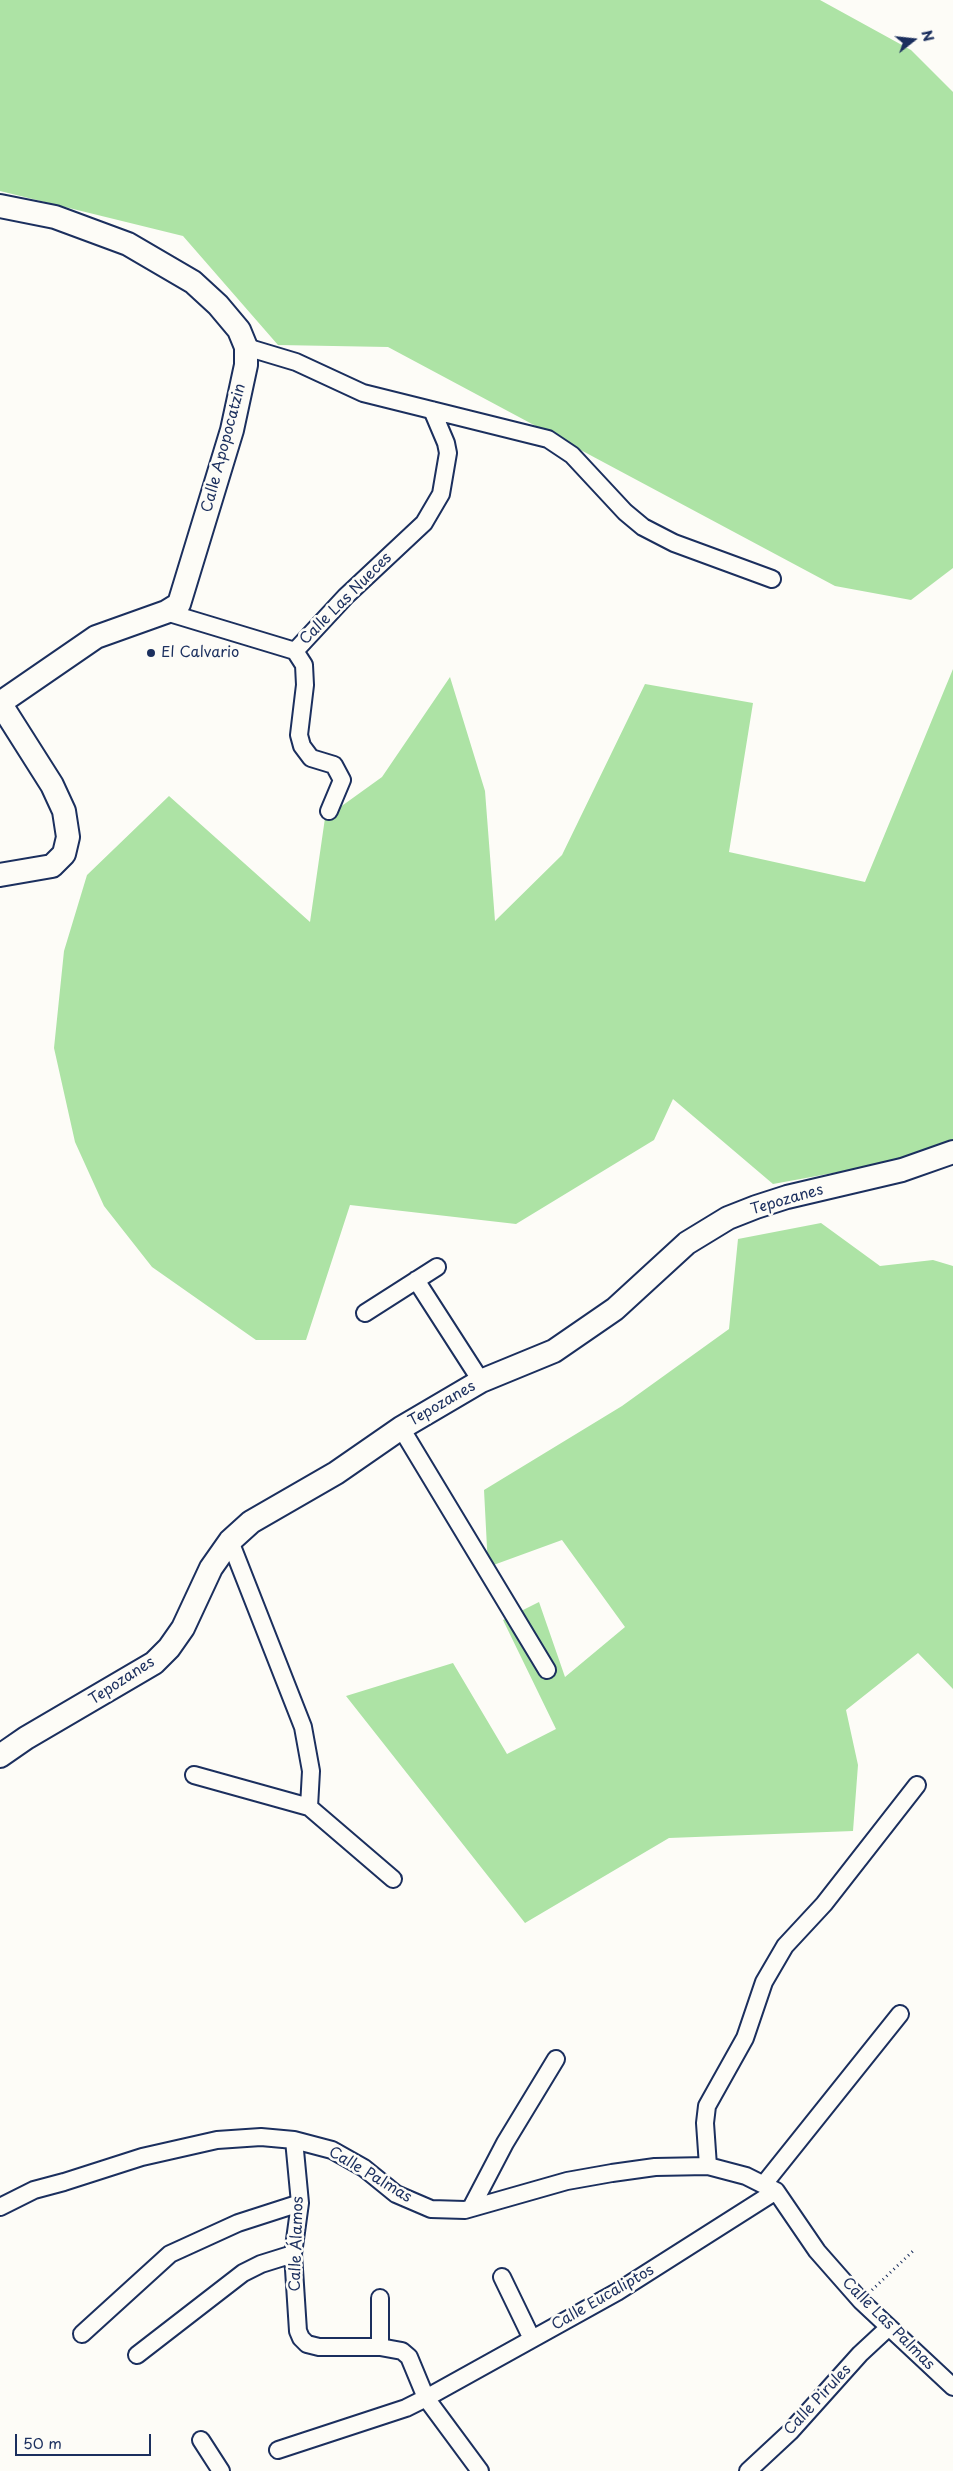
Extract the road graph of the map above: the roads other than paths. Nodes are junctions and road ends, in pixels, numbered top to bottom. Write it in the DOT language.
graph roads {
  1 [pos="0,206"];
  2 [pos="246,347"];
  3 [pos="432,410"];
  4 [pos="772,580"];
  5 [pos="166,612"];
  6 [pos="295,651"];
  7 [pos="0,703"];
  8 [pos="330,811"];
  9 [pos="0,875"];
  10 [pos="953,1152"];
  11 [pos="437,1267"];
  12 [pos="416,1280"];
  13 [pos="365,1313"];
  14 [pos="481,1381"];
  15 [pos="401,1428"];
  16 [pos="230,1541"];
  17 [pos="547,1670"];
  18 [pos="0,1756"];
  19 [pos="194,1775"];
  20 [pos="917,1785"];
  21 [pos="309,1807"];
  22 [pos="393,1879"];
  23 [pos="900,2014"];
  24 [pos="556,2059"];
  25 [pos="294,2140"];
  26 [pos="708,2166"];
  27 [pos="770,2187"];
  28 [pos="300,2203"];
  29 [pos="0,2207"];
  30 [pos="471,2208"];
  31 [pos="294,2254"];
  32 [pos="502,2277"];
  33 [pos="380,2298"];
  34 [pos="888,2328"];
  35 [pos="82,2334"];
  36 [pos="532,2339"];
  37 [pos="380,2347"];
  38 [pos="138,2355"];
  39 [pos="953,2387"];
  40 [pos="426,2398"];
  41 [pos="201,2440"];
  42 [pos="278,2450"];
  43 [pos="221,2471"];
  44 [pos="480,2471"];
  45 [pos="748,2471"];
  1 -- 2 [label="street"];
  2 -- 3 [label="street"];
  2 -- 5 [label="street, Calle Apopocatzin"];
  3 -- 4 [label="street"];
  3 -- 6 [label="street, Calle Las Nueces"];
  5 -- 6 [label="street"];
  5 -- 7 [label="street, Calle Apopocatzin"];
  6 -- 8 [label="street, Calle Las Nueces"];
  7 -- 9 [label="street"];
  10 -- 14 [label="street, Tepozanes"];
  11 -- 12 [label="street"];
  12 -- 13 [label="street"];
  12 -- 14 [label="street"];
  14 -- 15 [label="street, Tepozanes"];
  15 -- 16 [label="street, Tepozanes"];
  15 -- 17 [label="street"];
  16 -- 18 [label="street, Tepozanes"];
  16 -- 21 [label="street"];
  19 -- 21 [label="street"];
  20 -- 26 [label="street"];
  21 -- 22 [label="street"];
  23 -- 27 [label="street, Calle Eucaliptos"];
  24 -- 30 [label="street"];
  25 -- 28 [label="street, Calle Álamos"];
  25 -- 29 [label="street, Calle Palmas"];
  25 -- 30 [label="street, Calle Palmas"];
  26 -- 27 [label="street, Calle Palmas"];
  26 -- 30 [label="street, Calle Palmas"];
  27 -- 34 [label="street, Calle Las Palmas"];
  27 -- 36 [label="street, Calle Eucaliptos"];
  28 -- 31 [label="street, Calle Álamos"];
  28 -- 35 [label="street"];
  31 -- 37 [label="street, Calle Álamos"];
  31 -- 38 [label="street"];
  32 -- 36 [label="street"];
  33 -- 37 [label="street"];
  34 -- 39 [label="street, Calle Las Palmas"];
  34 -- 45 [label="street, Calle Pirules"];
  36 -- 40 [label="street, Calle Eucaliptos"];
  37 -- 40 [label="street, Calle Álamos"];
  40 -- 42 [label="street, Calle Eucaliptos"];
  40 -- 44 [label="street, Calle Álamos"];
  41 -- 43 [label="street"];
}
